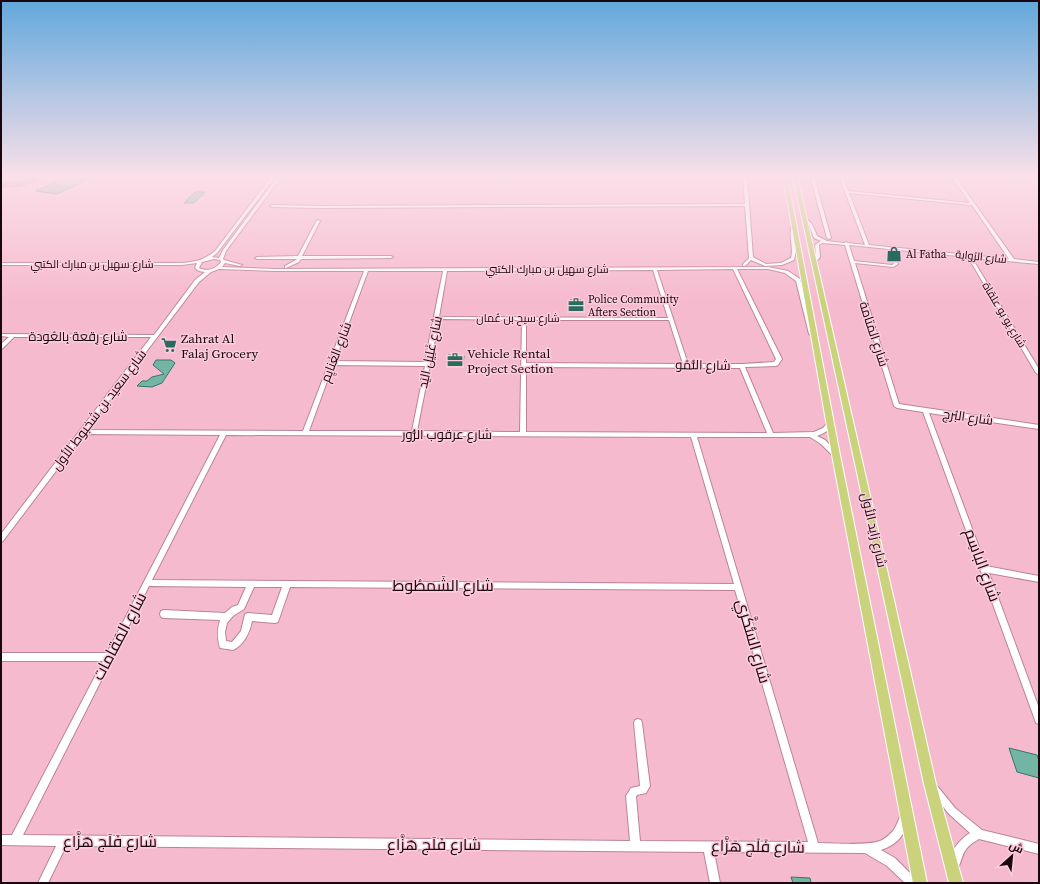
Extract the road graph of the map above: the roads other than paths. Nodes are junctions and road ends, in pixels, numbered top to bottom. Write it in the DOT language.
graph roads {
  1 [pos="243,217"];
  2 [pos="249,217"];
  3 [pos="747,217"];
  4 [pos="793,217"];
  5 [pos="822,217"];
  6 [pos="857,217"];
  7 [pos="982,217"];
  8 [pos="805,220"];
  9 [pos="318,221"];
  10 [pos="794,225"];
  11 [pos="828,240"];
  12 [pos="846,243"];
  13 [pos="867,245"];
  14 [pos="969,256"];
  15 [pos="391,257"];
  16 [pos="257,258"];
  17 [pos="751,258"];
  18 [pos="299,259"];
  19 [pos="893,259"];
  20 [pos="205,260"];
  21 [pos="222,260"];
  22 [pos="1012,260"];
  23 [pos="814,262"];
  24 [pos="852,262"];
  25 [pos="1039,263"];
  26 [pos="1,264"];
  27 [pos="182,264"];
  28 [pos="765,265"];
  29 [pos="744,266"];
  30 [pos="286,267"];
  31 [pos="304,267"];
  32 [pos="219,268"];
  33 [pos="734,268"];
  34 [pos="197,269"];
  35 [pos="445,269"];
  36 [pos="655,269"];
  37 [pos="211,270"];
  38 [pos="366,270"];
  39 [pos="197,281"];
  40 [pos="438,318"];
  41 [pos="524,318"];
  42 [pos="671,319"];
  43 [pos="1,335"];
  44 [pos="13,335"];
  45 [pos="155,336"];
  46 [pos="1,347"];
  47 [pos="818,351"];
  48 [pos="331,364"];
  49 [pos="426,364"];
  50 [pos="522,365"];
  51 [pos="686,365"];
  52 [pos="742,366"];
  53 [pos="1039,373"];
  54 [pos="897,406"];
  55 [pos="926,411"];
  56 [pos="831,422"];
  57 [pos="1039,427"];
  58 [pos="83,432"];
  59 [pos="224,433"];
  60 [pos="305,433"];
  61 [pos="414,434"];
  62 [pos="523,434"];
  63 [pos="694,435"];
  64 [pos="771,435"];
  65 [pos="811,435"];
  66 [pos="836,455"];
  67 [pos="1,539"];
  68 [pos="984,569"];
  69 [pos="1039,579"];
  70 [pos="148,583"];
  71 [pos="252,583"];
  72 [pos="287,584"];
  73 [pos="738,587"];
  74 [pos="242,607"];
  75 [pos="164,614"];
  76 [pos="226,617"];
  77 [pos="248,617"];
  78 [pos="1,657"];
  79 [pos="108,657"];
  80 [pos="1039,720"];
  81 [pos="638,723"];
  82 [pos="930,784"];
  83 [pos="905,809"];
  84 [pos="980,834"];
  85 [pos="1,840"];
  86 [pos="15,840"];
  87 [pos="63,841"];
  88 [pos="635,845"];
  89 [pos="708,846"];
  90 [pos="814,847"];
  91 [pos="866,848"];
  92 [pos="1039,849"];
  93 [pos="953,870"];
  94 [pos="43,883"];
  95 [pos="715,883"];
  96 [pos="912,883"];
  97 [pos="920,883"];
  98 [pos="956,883"];
  1 -- 20 [label="street"];
  2 -- 21 [label="street"];
  3 -- 17 [label="street"];
  4 -- 10 [label="main road, شارع زايد الأول"];
  5 -- 11 [label="street"];
  6 -- 13 [label="street"];
  7 -- 22 [label="street"];
  8 -- 11 [label="street"];
  8 -- 23 [label="main road, شارع زايد الأول"];
  9 -- 18 [label="street"];
  10 -- 28 [label="street, شارع سهيل بن مبارك الكتبي"];
  10 -- 47 [label="main road, شارع زايد الأول"];
  11 -- 12 [label="street, شارع الرُواية"];
  11 -- 23 [label="street"];
  12 -- 13 [label="street, شارع الرُواية"];
  12 -- 24 [label="street, شارع المَتامة"];
  13 -- 14 [label="street, شارع الرُواية"];
  14 -- 22 [label="street, شارع الرُواية"];
  14 -- 53 [label="street, شارع يو بو علقاة"];
  15 -- 18 [label="street"];
  16 -- 18 [label="street"];
  17 -- 28 [label="street"];
  17 -- 29 [label="street"];
  18 -- 30 [label="street"];
  18 -- 31 [label="street"];
  19 -- 24 [label="street"];
  20 -- 21 [label="street, شارع سهيل بن مبارك الكتبي"];
  20 -- 27 [label="street, شارع سهيل بن مبارك الكتبي"];
  20 -- 34 [label="street"];
  21 -- 30 [label="street, شارع سهيل بن مبارك الكتبي"];
  21 -- 32 [label="street"];
  22 -- 25 [label="street, شارع الرُواية"];
  23 -- 82 [label="main road, شارع زايد الأول"];
  24 -- 54 [label="street, شارع المَتامة"];
  26 -- 27 [label="street, شارع سهيل بن مبارك الكتبي"];
  27 -- 34 [label="street, شارع سهيل بن مبارك الكتبي"];
  28 -- 29 [label="street, شارع سهيل بن مبارك الكتبي"];
  29 -- 31 [label="street, شارع سهيل بن مبارك الكتبي"];
  30 -- 31 [label="street, شارع سهيل بن مبارك الكتبي"];
  32 -- 37 [label="street, شارع سهيل بن مبارك الكتبي"];
  32 -- 38 [label="street, شارع سهيل بن مبارك الكتبي"];
  33 -- 36 [label="street, شارع سهيل بن مبارك الكتبي"];
  33 -- 47 [label="street, شارع سهيل بن مبارك الكتبي"];
  33 -- 52 [label="street, شارع النُّمُو"];
  34 -- 37 [label="street, شارع سهيل بن مبارك الكتبي"];
  34 -- 39 [label="street"];
  35 -- 36 [label="street, شارع سهيل بن مبارك الكتبي"];
  35 -- 38 [label="street, شارع سهيل بن مبارك الكتبي"];
  35 -- 40 [label="street, شارع غَلِيل اليَد"];
  36 -- 42 [label="street"];
  37 -- 39 [label="street, شارع سعيد بن شخبوط الأول"];
  38 -- 48 [label="street, شارع الغَنايِم"];
  39 -- 45 [label="street, شارع سعيد بن شخبوط الأول"];
  40 -- 41 [label="street, شارع سيح بن عُمان"];
  40 -- 49 [label="street, شارع غَلِيل اليَد"];
  41 -- 42 [label="street, شارع سيح بن عُمان"];
  41 -- 50 [label="street"];
  42 -- 51 [label="street"];
  43 -- 44 [label="street, شارع رِقعة بِالعُودة"];
  44 -- 45 [label="street, شارع رِقعة بِالعُودة"];
  44 -- 46 [label="street"];
  45 -- 58 [label="street, شارع سعيد بن شخبوط الأول"];
  47 -- 56 [label="main road, شارع زايد الأول"];
  48 -- 49 [label="street"];
  48 -- 60 [label="street, شارع الغَنايِم"];
  49 -- 61 [label="street, شارع غَلِيل اليَد"];
  50 -- 51 [label="street, شارع النُّمُو"];
  50 -- 62 [label="street"];
  51 -- 52 [label="street, شارع النُّمُو"];
  52 -- 64 [label="street"];
  54 -- 55 [label="street, شارع البُرج"];
  55 -- 57 [label="street, شارع البُرج"];
  55 -- 68 [label="street, شارع الباسِم"];
  56 -- 65 [label="street, شارع عرقوب الزُّور"];
  56 -- 66 [label="main road, شارع زايد الأول"];
  58 -- 59 [label="street, شارع عرقوب الزُّور"];
  58 -- 67 [label="street, شارع سعيد بن شخبوط الأول"];
  59 -- 60 [label="street, شارع عرقوب الزُّور"];
  59 -- 70 [label="street, شارع المَقامات"];
  60 -- 61 [label="street, شارع عرقوب الزُّور"];
  61 -- 62 [label="street, شارع عرقوب الزُّور"];
  62 -- 63 [label="street, شارع عرقوب الزُّور"];
  63 -- 64 [label="street, شارع عرقوب الزُّور"];
  63 -- 73 [label="street, شارع السُّكَّري"];
  64 -- 65 [label="street, شارع عرقوب الزُّور"];
  65 -- 66 [label="street"];
  66 -- 83 [label="main road, شارع زايد الأول"];
  68 -- 69 [label="street"];
  68 -- 80 [label="street, شارع الباسِم"];
  70 -- 71 [label="street, شارع الشَمطُوط"];
  70 -- 79 [label="street, شارع المَقامات"];
  71 -- 72 [label="street, شارع الشَمطُوط"];
  71 -- 74 [label="street"];
  72 -- 73 [label="street, شارع الشَمطُوط"];
  72 -- 77 [label="street"];
  73 -- 90 [label="street, شارع السُّكَّري"];
  74 -- 76 [label="street"];
  74 -- 77 [label="street"];
  75 -- 76 [label="street"];
  76 -- 77 [label="street"];
  78 -- 79 [label="street"];
  79 -- 86 [label="street, شارع المَقامات"];
  81 -- 88 [label="street"];
  82 -- 84 [label="street"];
  82 -- 93 [label="main road, شارع زايد الأول"];
  83 -- 91 [label="street, شارع فَلَج هَزَّاع"];
  83 -- 97 [label="main road, شارع زايد الأول"];
  84 -- 92 [label="street"];
  84 -- 93 [label="street"];
  85 -- 86 [label="street, شارع فَلَج هَزَّاع"];
  86 -- 87 [label="street, شارع فَلَج هَزَّاع"];
  87 -- 88 [label="street, شارع فَلَج هَزَّاع"];
  87 -- 94 [label="street"];
  88 -- 89 [label="street, شارع فَلَج هَزَّاع"];
  89 -- 90 [label="street, شارع فَلَج هَزَّاع"];
  89 -- 95 [label="street"];
  90 -- 91 [label="street, شارع فَلَج هَزَّاع"];
  91 -- 96 [label="street, شارع فَلَج هَزَّاع"];
  93 -- 98 [label="main road, شارع زايد الأول"];
}
